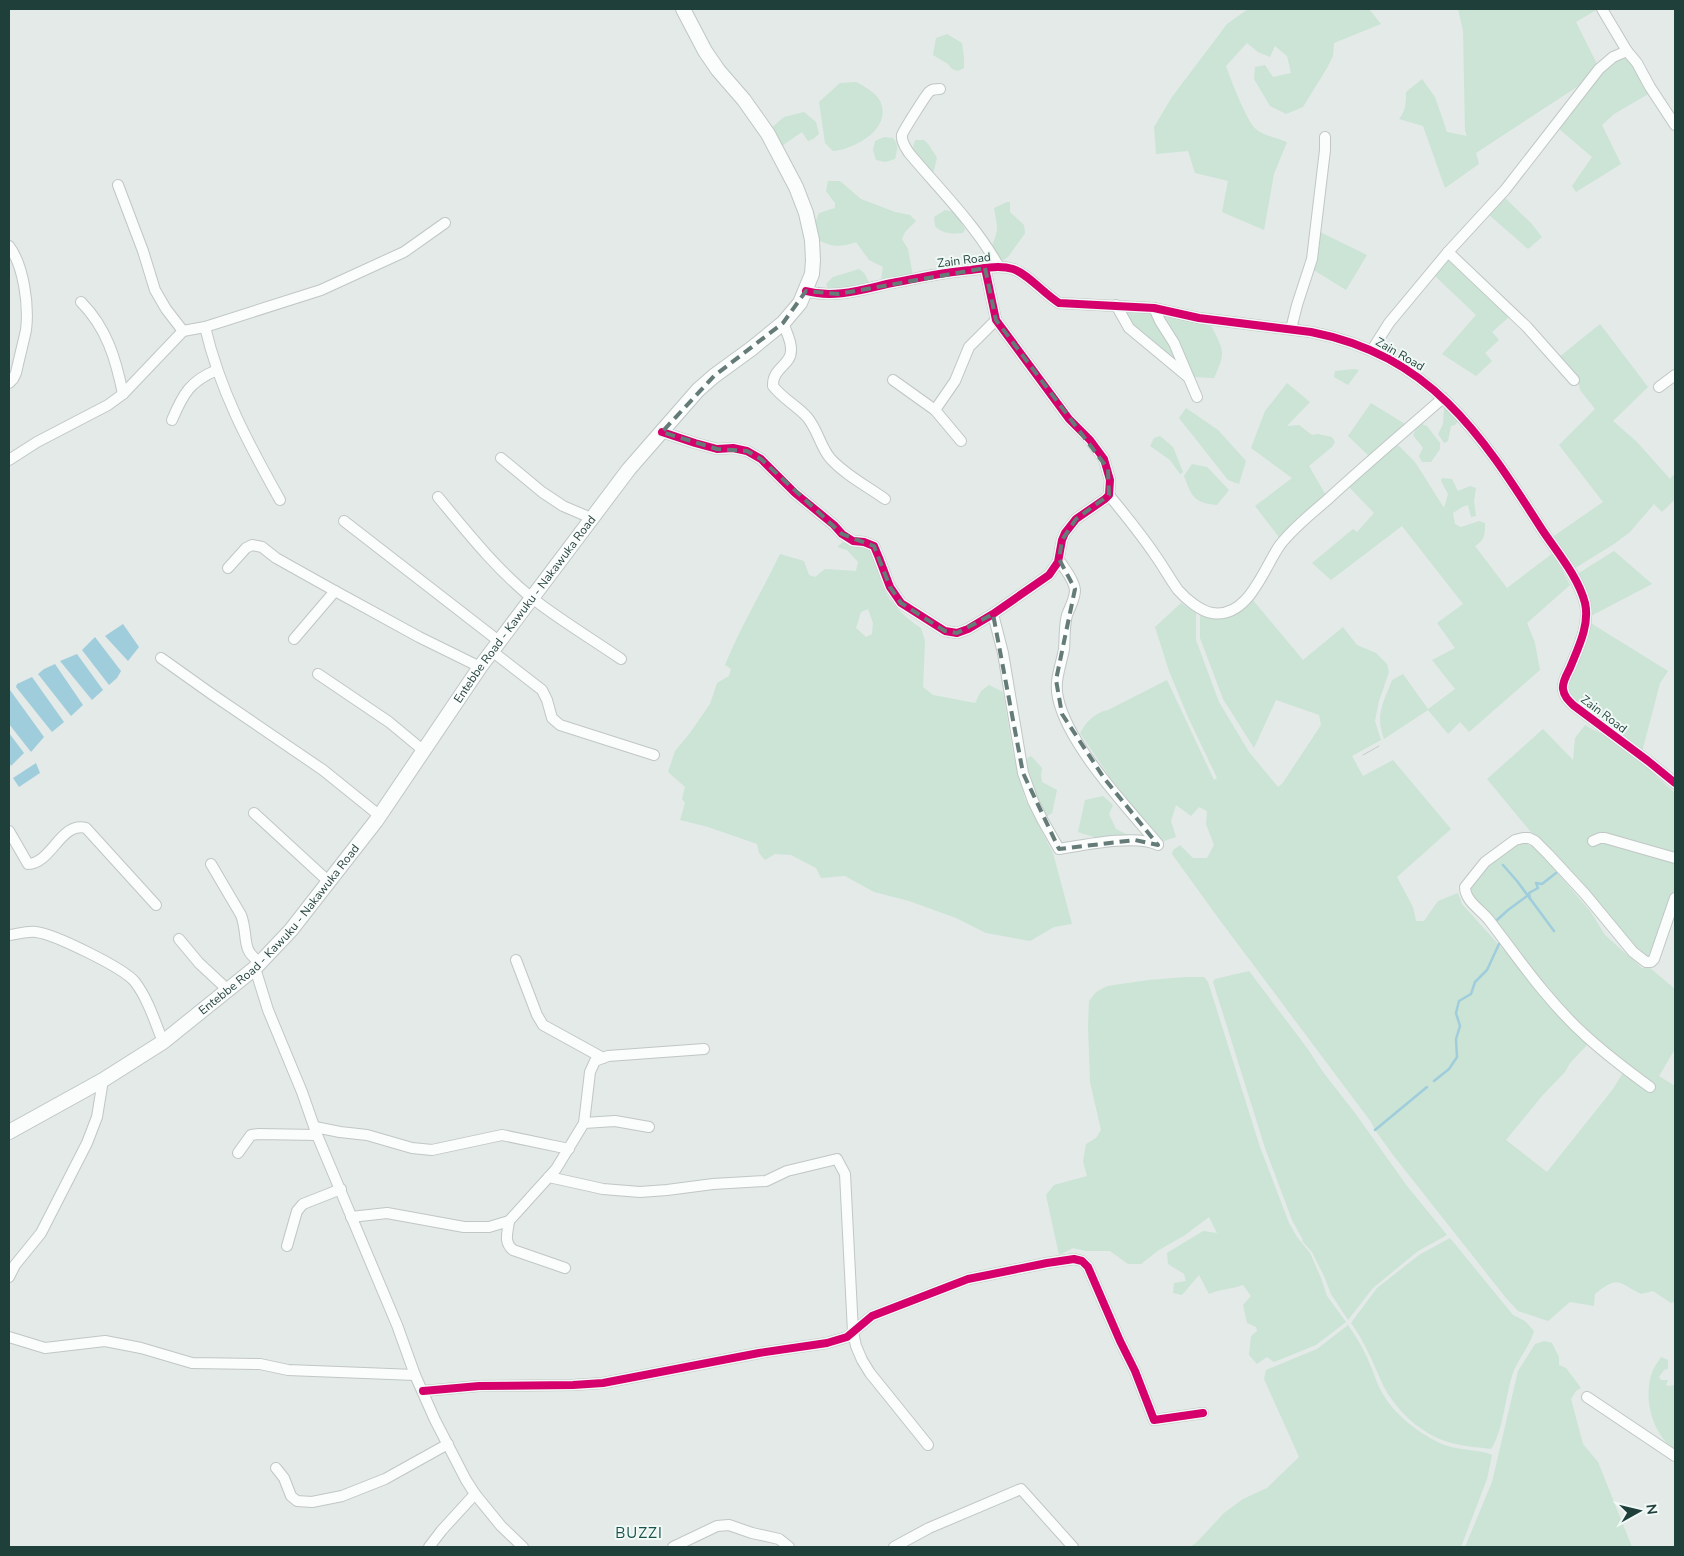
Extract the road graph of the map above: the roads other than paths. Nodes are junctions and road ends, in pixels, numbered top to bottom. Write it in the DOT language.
graph roads {
  1 [pos="684,9"];
  2 [pos="1602,9"];
  3 [pos="1627,51"];
  4 [pos="940,89"];
  5 [pos="1675,125"];
  6 [pos="1325,138"];
  7 [pos="118,185"];
  8 [pos="445,223"];
  9 [pos="9,246"];
  10 [pos="1448,252"];
  11 [pos="999,267"];
  12 [pos="984,268"];
  13 [pos="806,291"];
  14 [pos="81,302"];
  15 [pos="1116,306"];
  16 [pos="1154,308"];
  17 [pos="996,320"];
  18 [pos="783,323"];
  19 [pos="205,327"];
  20 [pos="1291,329"];
  21 [pos="183,330"];
  22 [pos="1372,350"];
  23 [pos="217,370"];
  24 [pos="1675,375"];
  25 [pos="1188,377"];
  26 [pos="893,380"];
  27 [pos="1574,380"];
  28 [pos="9,383"];
  29 [pos="1659,387"];
  30 [pos="123,394"];
  31 [pos="1197,397"];
  32 [pos="1444,398"];
  33 [pos="935,410"];
  34 [pos="172,420"];
  35 [pos="662,432"];
  36 [pos="961,440"];
  37 [pos="501,458"];
  38 [pos="9,460"];
  39 [pos="1109,495"];
  40 [pos="438,497"];
  41 [pos="280,500"];
  42 [pos="885,500"];
  43 [pos="591,518"];
  44 [pos="344,521"];
  45 [pos="1058,562"];
  46 [pos="228,568"];
  47 [pos="335,591"];
  48 [pos="533,598"];
  49 [pos="993,614"];
  50 [pos="294,639"];
  51 [pos="496,647"];
  52 [pos="161,658"];
  53 [pos="622,659"];
  54 [pos="480,667"];
  55 [pos="318,674"];
  56 [pos="424,751"];
  57 [pos="654,755"];
  58 [pos="1675,783"];
  59 [pos="254,813"];
  60 [pos="380,816"];
  61 [pos="9,831"];
  62 [pos="1593,841"];
  63 [pos="1675,858"];
  64 [pos="211,864"];
  65 [pos="328,881"];
  66 [pos="1675,898"];
  67 [pos="156,905"];
  68 [pos="9,935"];
  69 [pos="180,938"];
  70 [pos="516,960"];
  71 [pos="257,965"];
  72 [pos="228,990"];
  73 [pos="163,1042"];
  74 [pos="704,1050"];
  75 [pos="603,1058"];
  76 [pos="103,1080"];
  77 [pos="1650,1087"];
  78 [pos="584,1123"];
  79 [pos="649,1127"];
  80 [pos="316,1131"];
  81 [pos="9,1132"];
  82 [pos="569,1149"];
  83 [pos="238,1153"];
  84 [pos="549,1177"];
  85 [pos="341,1189"];
  86 [pos="351,1217"];
  87 [pos="509,1221"];
  88 [pos="287,1246"];
  89 [pos="564,1268"];
  90 [pos="9,1277"];
  91 [pos="853,1332"];
  92 [pos="9,1337"];
  93 [pos="415,1375"];
  94 [pos="423,1391"];
  95 [pos="1587,1396"];
  96 [pos="1203,1413"];
  97 [pos="448,1444"];
  98 [pos="928,1445"];
  99 [pos="1675,1456"];
  100 [pos="276,1468"];
  101 [pos="475,1494"];
  102 [pos="429,1547"];
  103 [pos="523,1547"];
  104 [pos="673,1547"];
  105 [pos="789,1547"];
  106 [pos="894,1547"];
  107 [pos="1073,1547"];
  1 -- 13 [label="main road, Entebbe Road - Kawuku - Nakawuka Road"];
  2 -- 3 [label="street"];
  3 -- 5 [label="street"];
  3 -- 10 [label="street"];
  4 -- 11 [label="street"];
  6 -- 20 [label="street"];
  7 -- 21 [label="street"];
  8 -- 19 [label="street"];
  9 -- 28 [label="street"];
  10 -- 22 [label="street"];
  10 -- 27 [label="street"];
  11 -- 12 [label="street, Zain Road"];
  11 -- 15 [label="street, Zain Road"];
  12 -- 13 [label="street, Zain Road"];
  12 -- 17 [label="street"];
  13 -- 18 [label="main road, Entebbe Road - Kawuku - Nakawuka Road"];
  14 -- 30 [label="street"];
  15 -- 16 [label="street, Zain Road"];
  15 -- 25 [label="street"];
  16 -- 20 [label="street, Zain Road"];
  16 -- 25 [label="street"];
  17 -- 33 [label="street"];
  17 -- 39 [label="street"];
  18 -- 35 [label="main road, Entebbe Road - Kawuku - Nakawuka Road"];
  18 -- 42 [label="street"];
  19 -- 21 [label="street"];
  19 -- 23 [label="street"];
  20 -- 22 [label="street, Zain Road"];
  21 -- 30 [label="street"];
  22 -- 32 [label="street, Zain Road"];
  23 -- 34 [label="street"];
  23 -- 41 [label="street"];
  24 -- 29 [label="street"];
  25 -- 31 [label="street"];
  26 -- 33 [label="street"];
  30 -- 38 [label="street"];
  32 -- 39 [label="street"];
  32 -- 58 [label="street, Zain Road"];
  33 -- 36 [label="street"];
  35 -- 43 [label="main road, Entebbe Road - Kawuku - Nakawuka Road"];
  35 -- 49 [label="street"];
  37 -- 43 [label="street"];
  39 -- 45 [label="street"];
  40 -- 48 [label="street"];
  43 -- 48 [label="main road, Entebbe Road - Kawuku - Nakawuka Road"];
  44 -- 51 [label="street"];
  45 -- 49 [label="street"];
  45 -- 49 [label="street"];
  46 -- 47 [label="street"];
  47 -- 50 [label="street"];
  47 -- 54 [label="street"];
  48 -- 51 [label="main road, Entebbe Road - Kawuku - Nakawuka Road"];
  48 -- 53 [label="street"];
  51 -- 54 [label="main road, Entebbe Road - Kawuku - Nakawuka Road"];
  51 -- 57 [label="street"];
  52 -- 60 [label="street"];
  54 -- 56 [label="main road, Entebbe Road - Kawuku - Nakawuka Road"];
  55 -- 56 [label="street"];
  56 -- 60 [label="main road, Entebbe Road - Kawuku - Nakawuka Road"];
  59 -- 65 [label="street"];
  60 -- 65 [label="main road, Entebbe Road - Kawuku - Nakawuka Road"];
  61 -- 67 [label="street"];
  62 -- 63 [label="street"];
  64 -- 71 [label="street"];
  65 -- 71 [label="main road, Entebbe Road - Kawuku - Nakawuka Road"];
  66 -- 77 [label="street"];
  68 -- 73 [label="street"];
  69 -- 72 [label="street"];
  70 -- 75 [label="street"];
  71 -- 72 [label="main road, Entebbe Road - Kawuku - Nakawuka Road"];
  71 -- 80 [label="street"];
  72 -- 73 [label="main road, Entebbe Road - Kawuku - Nakawuka Road"];
  73 -- 76 [label="main road, Entebbe Road - Kawuku - Nakawuka Road"];
  74 -- 75 [label="street"];
  75 -- 78 [label="street"];
  76 -- 81 [label="main road, Entebbe Road - Kawuku - Nakawuka Road"];
  76 -- 90 [label="street"];
  78 -- 79 [label="street"];
  78 -- 82 [label="street"];
  80 -- 82 [label="street"];
  80 -- 83 [label="street"];
  80 -- 85 [label="street"];
  82 -- 84 [label="street"];
  84 -- 87 [label="street"];
  84 -- 91 [label="street"];
  85 -- 86 [label="street"];
  85 -- 88 [label="street"];
  86 -- 87 [label="street"];
  86 -- 93 [label="street"];
  87 -- 89 [label="street"];
  91 -- 94 [label="street"];
  91 -- 96 [label="street"];
  91 -- 98 [label="street"];
  92 -- 93 [label="street"];
  93 -- 94 [label="street"];
  94 -- 97 [label="street"];
  95 -- 99 [label="street"];
  97 -- 100 [label="street"];
  97 -- 101 [label="street"];
  101 -- 102 [label="street"];
  101 -- 103 [label="street"];
  104 -- 105 [label="street"];
  106 -- 107 [label="street"];
}
